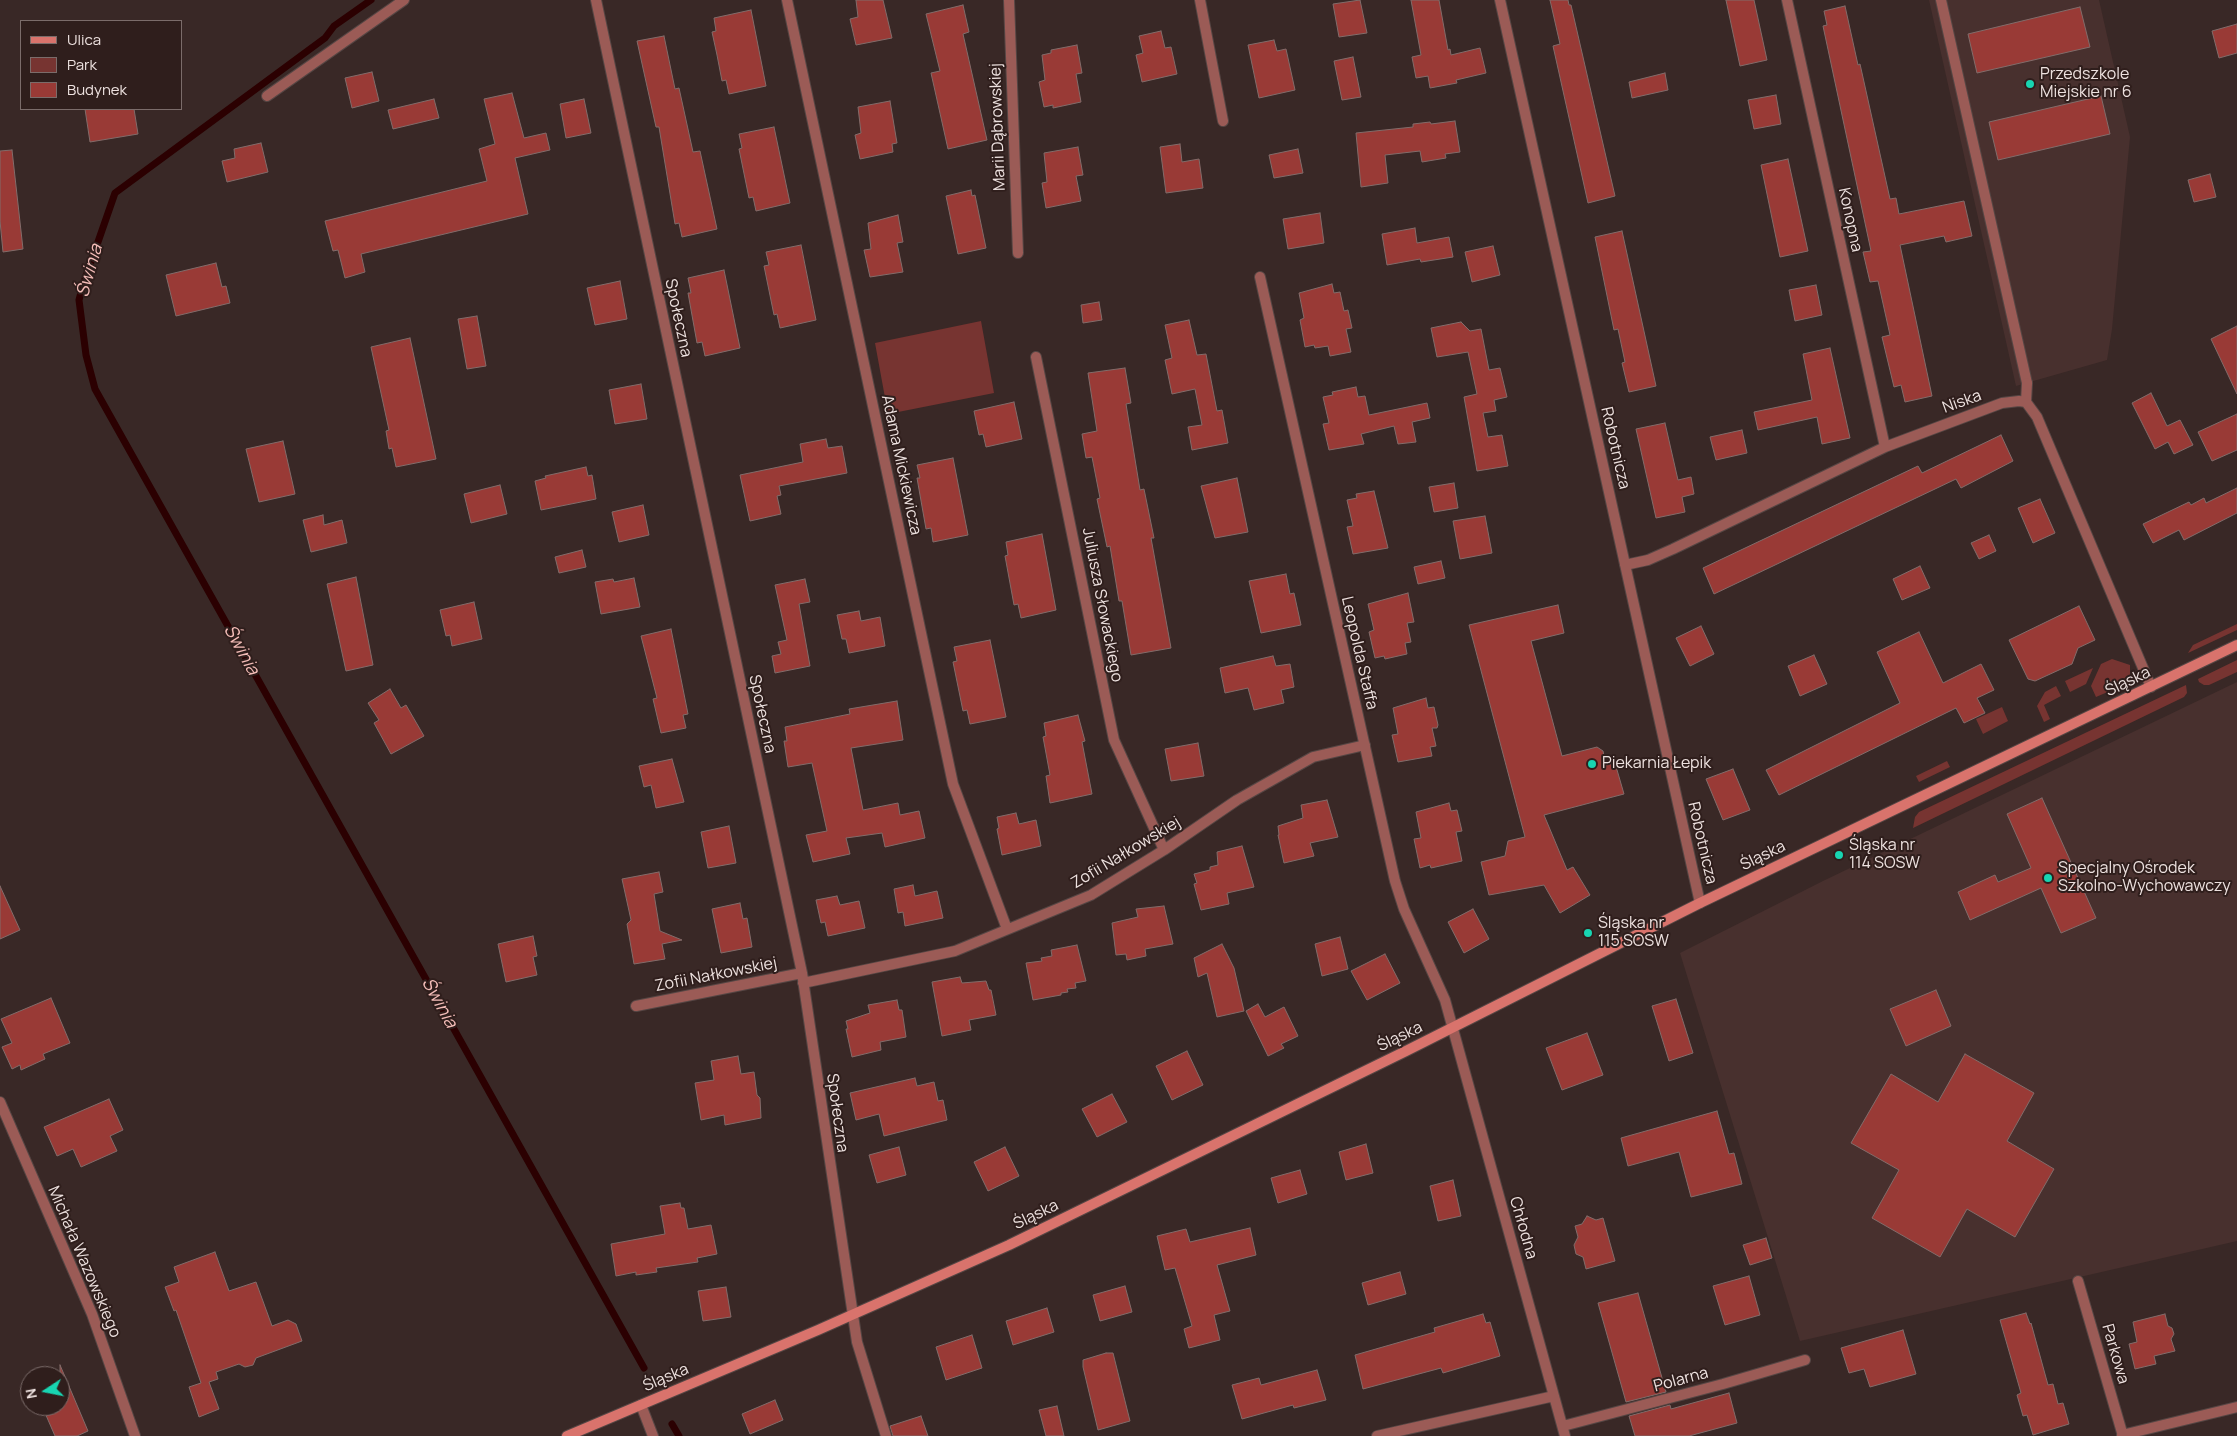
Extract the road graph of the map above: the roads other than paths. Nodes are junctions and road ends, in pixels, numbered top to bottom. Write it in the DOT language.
graph roads {
  1 [pos="404,0"];
  2 [pos="596,0"];
  3 [pos="787,0"];
  4 [pos="1009,0"];
  5 [pos="1200,0"];
  6 [pos="1500,0"];
  7 [pos="1787,0"];
  8 [pos="1941,0"];
  9 [pos="267,96"];
  10 [pos="1224,121"];
  11 [pos="1018,253"];
  12 [pos="1260,276"];
  13 [pos="1036,357"];
  14 [pos="2026,402"];
  15 [pos="1885,447"];
  16 [pos="1625,566"];
  17 [pos="2237,645"];
  18 [pos="2151,687"];
  19 [pos="1365,745"];
  20 [pos="1164,850"];
  21 [pos="1700,903"];
  22 [pos="1007,929"];
  23 [pos="803,978"];
  24 [pos="636,1006"];
  25 [pos="1452,1028"];
  26 [pos="0,1102"];
  27 [pos="2078,1281"];
  28 [pos="852,1316"];
  29 [pos="1805,1360"];
  30 [pos="1554,1396"];
  31 [pos="640,1405"];
  32 [pos="2237,1407"];
  33 [pos="1564,1431"];
  34 [pos="135,1436"];
  35 [pos="567,1436"];
  36 [pos="653,1436"];
  37 [pos="886,1436"];
  38 [pos="1377,1436"];
  39 [pos="2123,1436"];
  1 -- 9 [label="street"];
  2 -- 23 [label="street, Społeczna"];
  3 -- 22 [label="street, Adama Mickiewicza"];
  4 -- 11 [label="street, Marii Dąbrowskiej"];
  5 -- 10 [label="street"];
  6 -- 16 [label="street, Robotnicza"];
  7 -- 15 [label="street, Konopna"];
  8 -- 14 [label="street"];
  12 -- 19 [label="street, Leopolda Staffa"];
  13 -- 20 [label="street, Juliusza Słowackiego"];
  14 -- 15 [label="street, Niska"];
  14 -- 18 [label="street"];
  15 -- 16 [label="street, Niska"];
  16 -- 21 [label="street, Robotnicza"];
  17 -- 18 [label="street, Śląska"];
  18 -- 21 [label="street, Śląska"];
  19 -- 20 [label="street, Zofii Nałkowskiej"];
  19 -- 25 [label="street, Leopolda Staffa"];
  20 -- 22 [label="street, Zofii Nałkowskiej"];
  21 -- 25 [label="street, Śląska"];
  22 -- 23 [label="street, Zofii Nałkowskiej"];
  23 -- 24 [label="street, Zofii Nałkowskiej"];
  23 -- 28 [label="street, Społeczna"];
  25 -- 28 [label="street, Śląska"];
  25 -- 30 [label="street, Chłodna"];
  26 -- 34 [label="street, Michała Wazowskiego"];
  27 -- 39 [label="street, Parkowa"];
  28 -- 31 [label="street, Śląska"];
  28 -- 37 [label="street, Społeczna"];
  29 -- 33 [label="street, Polarna"];
  30 -- 33 [label="street, Chłodna"];
  30 -- 38 [label="street"];
  31 -- 35 [label="street, Śląska"];
  31 -- 36 [label="street"];
  32 -- 39 [label="street"];
}
